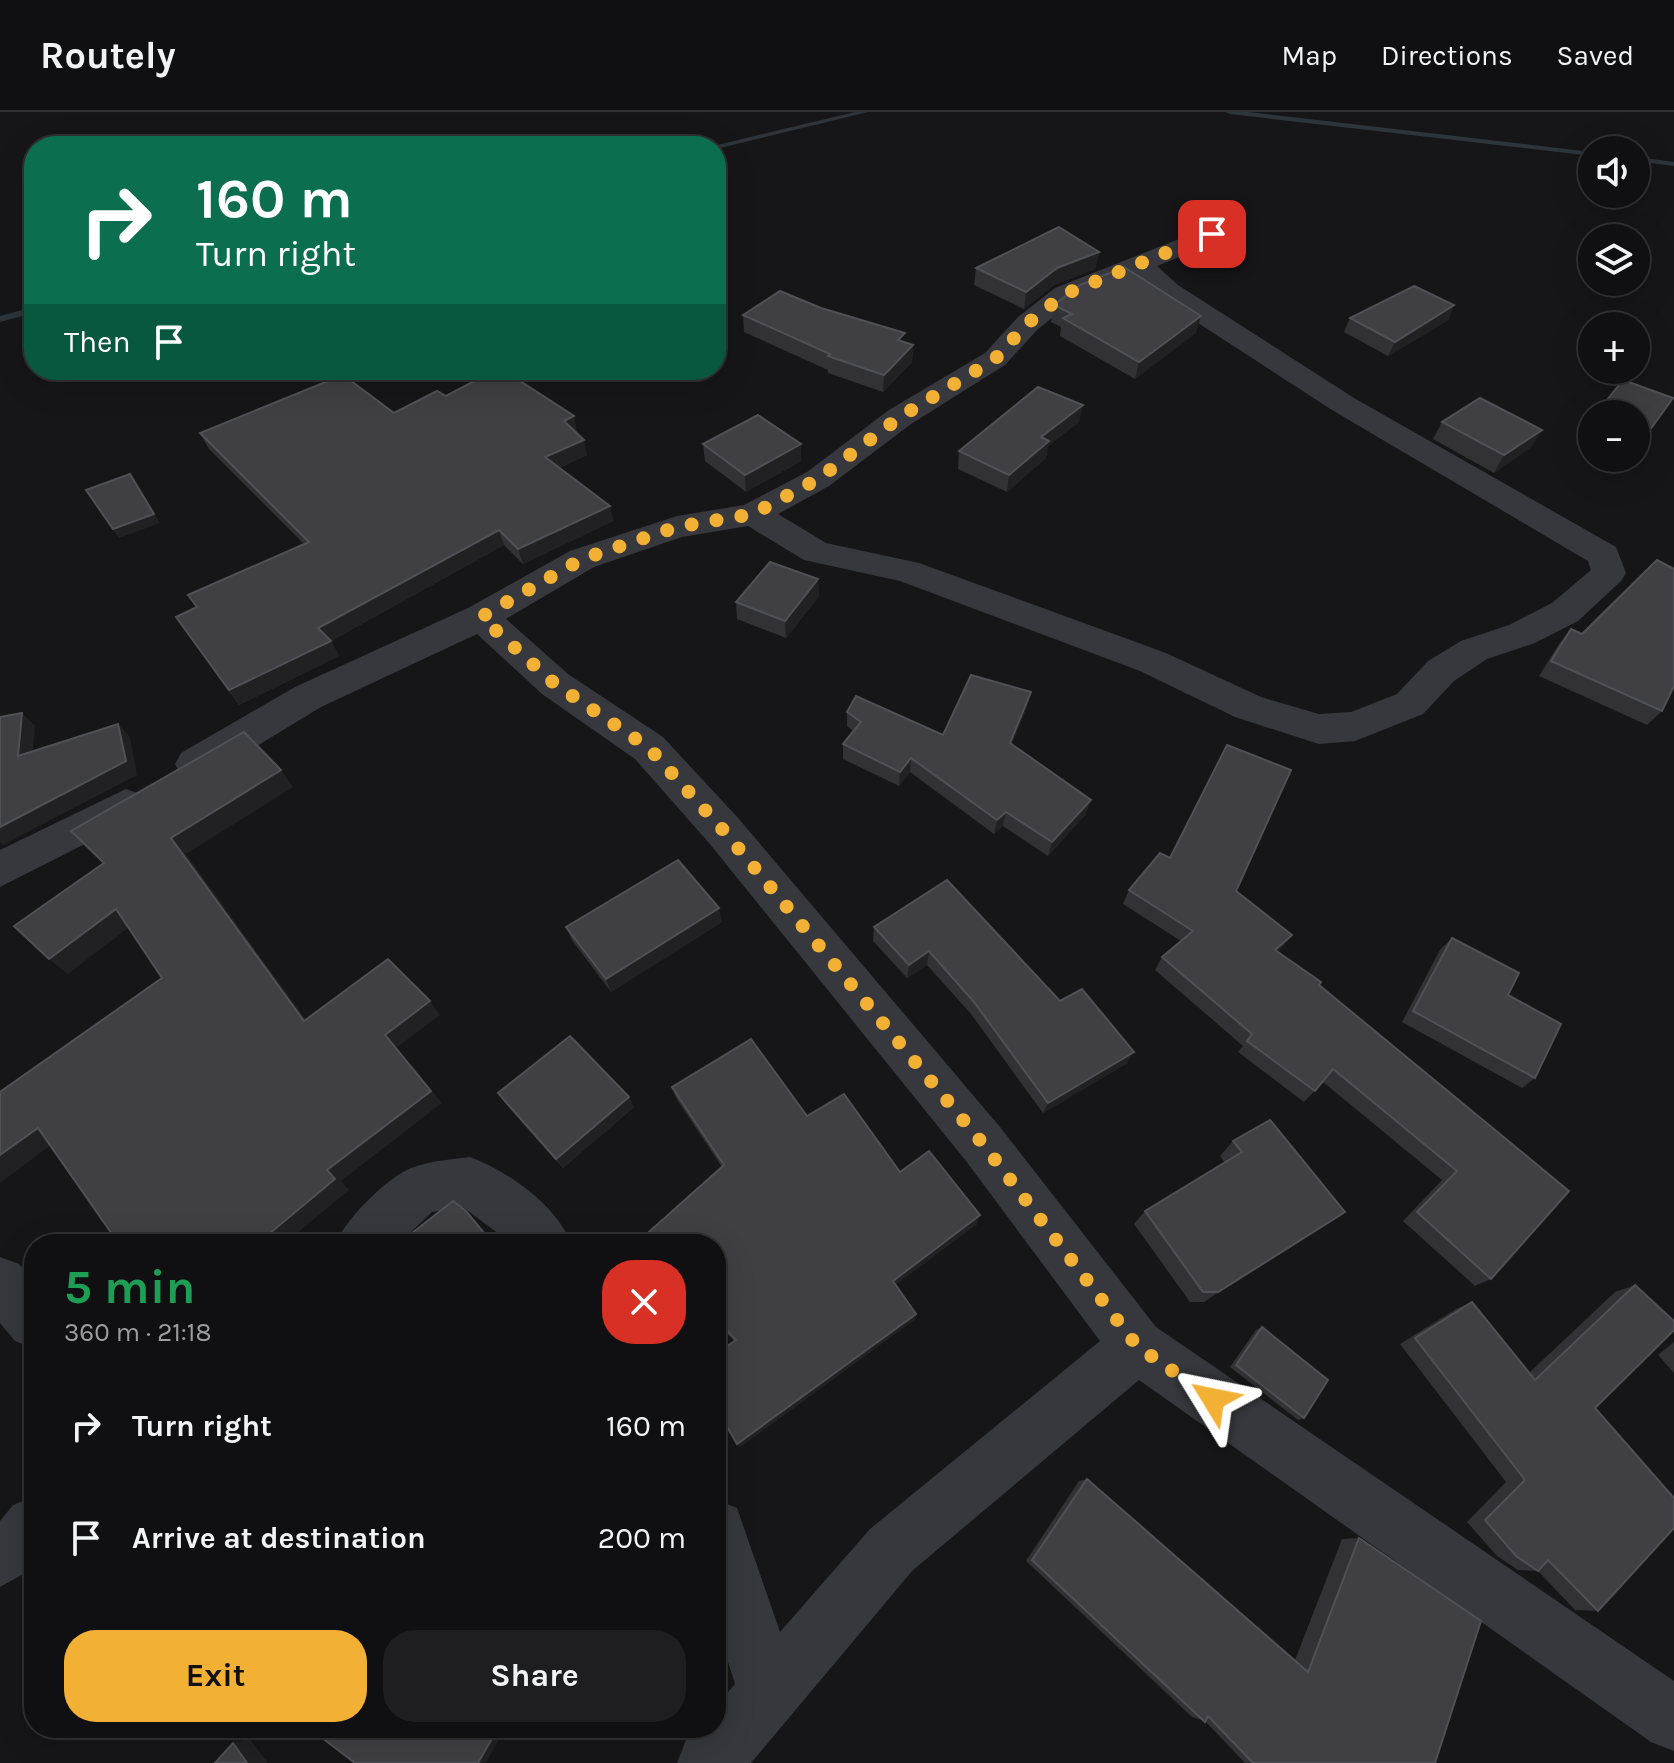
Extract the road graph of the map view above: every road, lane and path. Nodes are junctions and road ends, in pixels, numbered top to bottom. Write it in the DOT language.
graph roads {
  1 [pos="1212,234"];
  2 [pos="1138,263"];
  3 [pos="753,514"];
  4 [pos="481,617"];
  5 [pos="0,870"];
  6 [pos="372,1234"];
  7 [pos="538,1234"];
  8 [pos="0,1283"];
  9 [pos="24,1311"];
  10 [pos="1137,1346"];
  11 [pos="24,1539"];
  12 [pos="0,1557"];
  13 [pos="726,1560"];
  14 [pos="769,1693"];
  15 [pos="1674,1719"];
  16 [pos="709,1763"];
  1 -- 2 [label="street"];
  2 -- 3 [label="street"];
  2 -- 3 [label="street"];
  3 -- 4 [label="street"];
  4 -- 5 [label="street"];
  4 -- 10 [label="street"];
  6 -- 7 [label="street"];
  8 -- 9 [label="street"];
  10 -- 14 [label="street"];
  10 -- 15 [label="street"];
  11 -- 12 [label="street"];
  13 -- 14 [label="street"];
  14 -- 16 [label="street"];
}
